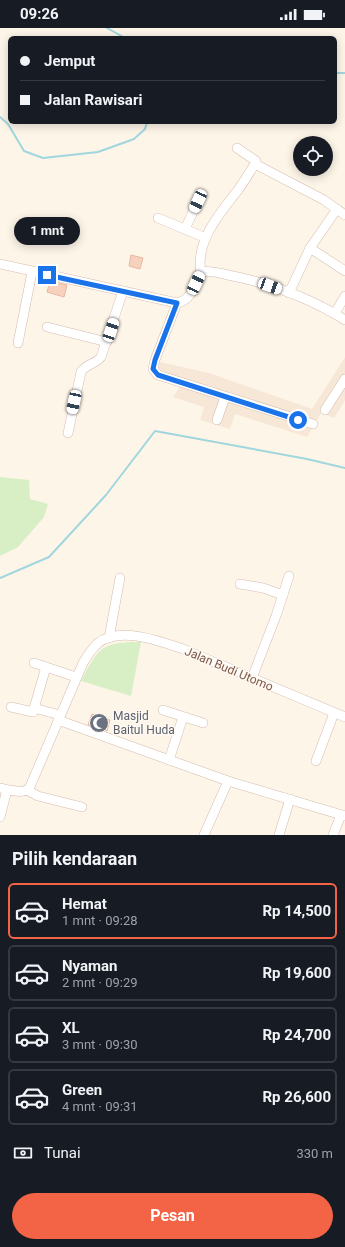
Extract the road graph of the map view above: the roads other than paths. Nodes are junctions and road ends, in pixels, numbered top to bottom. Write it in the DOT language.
graph roads {
  1 [pos="237,148"];
  2 [pos="255,164"];
  3 [pos="198,201"];
  4 [pos="337,209"];
  5 [pos="345,215"];
  6 [pos="158,218"];
  7 [pos="185,229"];
  8 [pos="206,238"];
  9 [pos="310,248"];
  10 [pos="0,264"];
  11 [pos="345,271"];
  12 [pos="32,272"];
  13 [pos="201,272"];
  14 [pos="123,291"];
  15 [pos="289,293"];
  16 [pos="345,296"];
  17 [pos="177,303"];
  18 [pos="335,313"];
  19 [pos="345,320"];
  20 [pos="47,327"];
  21 [pos="107,342"];
  22 [pos="18,343"];
  23 [pos="345,379"];
  24 [pos="225,397"];
  25 [pos="325,410"];
  26 [pos="217,420"];
  27 [pos="313,424"];
  28 [pos="68,433"];
  29 [pos="289,576"];
  30 [pos="120,578"];
  31 [pos="240,584"];
  32 [pos="283,595"];
  33 [pos="109,638"];
  34 [pos="34,663"];
  35 [pos="46,667"];
  36 [pos="76,677"];
  37 [pos="252,678"];
  38 [pos="11,707"];
  39 [pos="34,708"];
  40 [pos="163,710"];
  41 [pos="334,714"];
  42 [pos="183,717"];
  43 [pos="345,717"];
  44 [pos="59,718"];
  45 [pos="204,723"];
  46 [pos="169,760"];
  47 [pos="316,760"];
  48 [pos="228,781"];
  49 [pos="3,789"];
  50 [pos="27,790"];
  51 [pos="290,799"];
  52 [pos="82,807"];
  53 [pos="343,815"];
  54 [pos="0,817"];
  55 [pos="204,835"];
  56 [pos="279,835"];
  57 [pos="333,835"];
  1 -- 2 [label="street"];
  2 -- 4 [label="street"];
  2 -- 8 [label="street"];
  3 -- 7 [label="street"];
  4 -- 5 [label="street"];
  4 -- 9 [label="street"];
  6 -- 7 [label="street"];
  7 -- 8 [label="street"];
  8 -- 13 [label="street"];
  9 -- 11 [label="street"];
  9 -- 15 [label="street"];
  10 -- 12 [label="street"];
  12 -- 14 [label="street"];
  12 -- 22 [label="street"];
  13 -- 15 [label="street"];
  13 -- 17 [label="street"];
  14 -- 17 [label="street"];
  14 -- 21 [label="street"];
  15 -- 18 [label="street"];
  16 -- 18 [label="street"];
  17 -- 24 [label="street"];
  18 -- 19 [label="street"];
  20 -- 21 [label="street"];
  21 -- 28 [label="street"];
  23 -- 25 [label="street"];
  24 -- 26 [label="street"];
  24 -- 27 [label="street"];
  29 -- 32 [label="street"];
  30 -- 33 [label="street"];
  31 -- 32 [label="street"];
  32 -- 37 [label="street"];
  33 -- 36 [label="street"];
  33 -- 37 [label="street, Jalan Budi Utomo"];
  34 -- 35 [label="street"];
  35 -- 36 [label="street"];
  35 -- 39 [label="street"];
  36 -- 44 [label="street"];
  37 -- 41 [label="street, Jalan Budi Utomo"];
  38 -- 39 [label="street"];
  39 -- 44 [label="street"];
  40 -- 42 [label="street"];
  41 -- 43 [label="street, Jalan Budi Utomo"];
  41 -- 47 [label="street"];
  42 -- 45 [label="street"];
  42 -- 46 [label="street"];
  44 -- 46 [label="street"];
  44 -- 50 [label="street"];
  46 -- 48 [label="street"];
  48 -- 51 [label="street"];
  48 -- 55 [label="street"];
  49 -- 50 [label="street"];
  49 -- 54 [label="street"];
  50 -- 52 [label="street"];
  51 -- 53 [label="street"];
  51 -- 56 [label="street"];
  53 -- 57 [label="street"];
}
